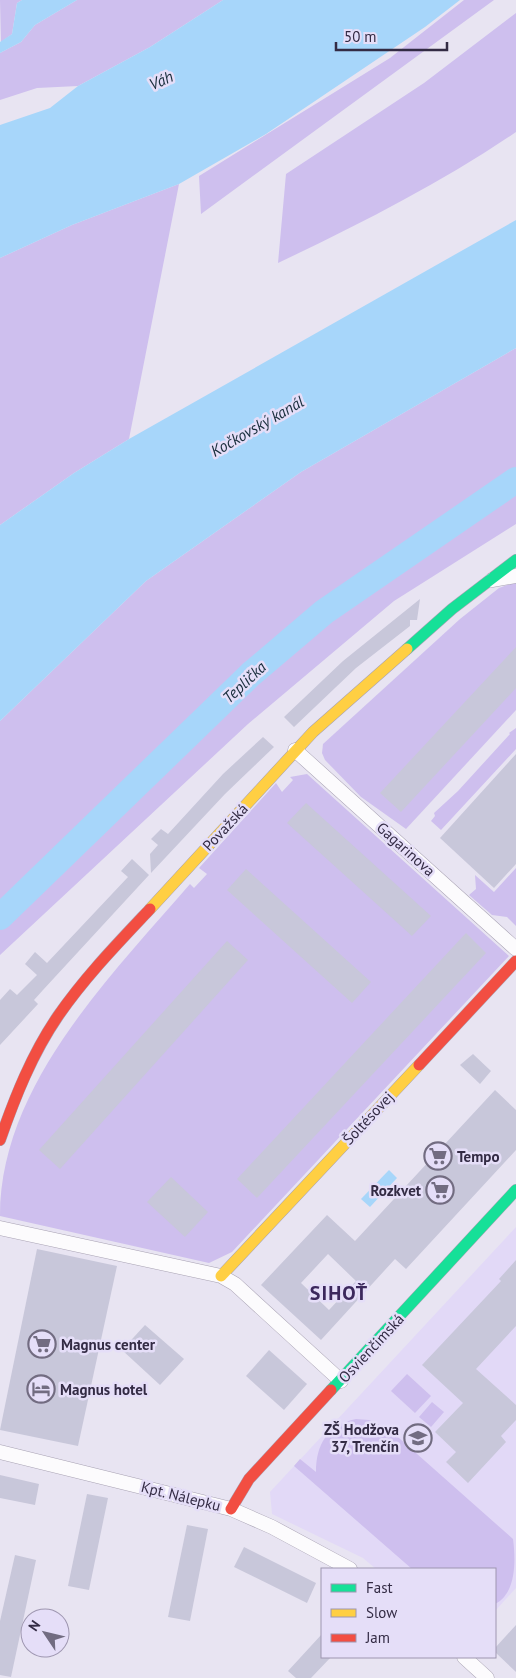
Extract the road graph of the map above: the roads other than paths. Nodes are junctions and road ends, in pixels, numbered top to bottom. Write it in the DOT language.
graph roads {
  1 [pos="516,560"];
  2 [pos="516,576"];
  3 [pos="489,580"];
  4 [pos="295,750"];
  5 [pos="516,949"];
  6 [pos="516,961"];
  7 [pos="0,1140"];
  8 [pos="516,1190"];
  9 [pos="0,1228"];
  10 [pos="221,1276"];
  11 [pos="341,1381"];
  12 [pos="0,1452"];
  13 [pos="231,1509"];
  14 [pos="348,1568"];
  15 [pos="465,1658"];
  16 [pos="487,1678"];
  1 -- 3 [label="street"];
  2 -- 3 [label="street, Považská"];
  3 -- 4 [label="street, Považská"];
  4 -- 5 [label="street, Gagarinova"];
  4 -- 7 [label="street, Považská"];
  6 -- 10 [label="street, Šoltésovej"];
  8 -- 11 [label="street, Osvienčimská"];
  9 -- 10 [label="street"];
  10 -- 11 [label="street"];
  11 -- 13 [label="street, Osvienčimská"];
  12 -- 13 [label="street, Kpt. Nálepku"];
  13 -- 14 [label="street, Kpt. Nálepku"];
  15 -- 16 [label="street"];
}
